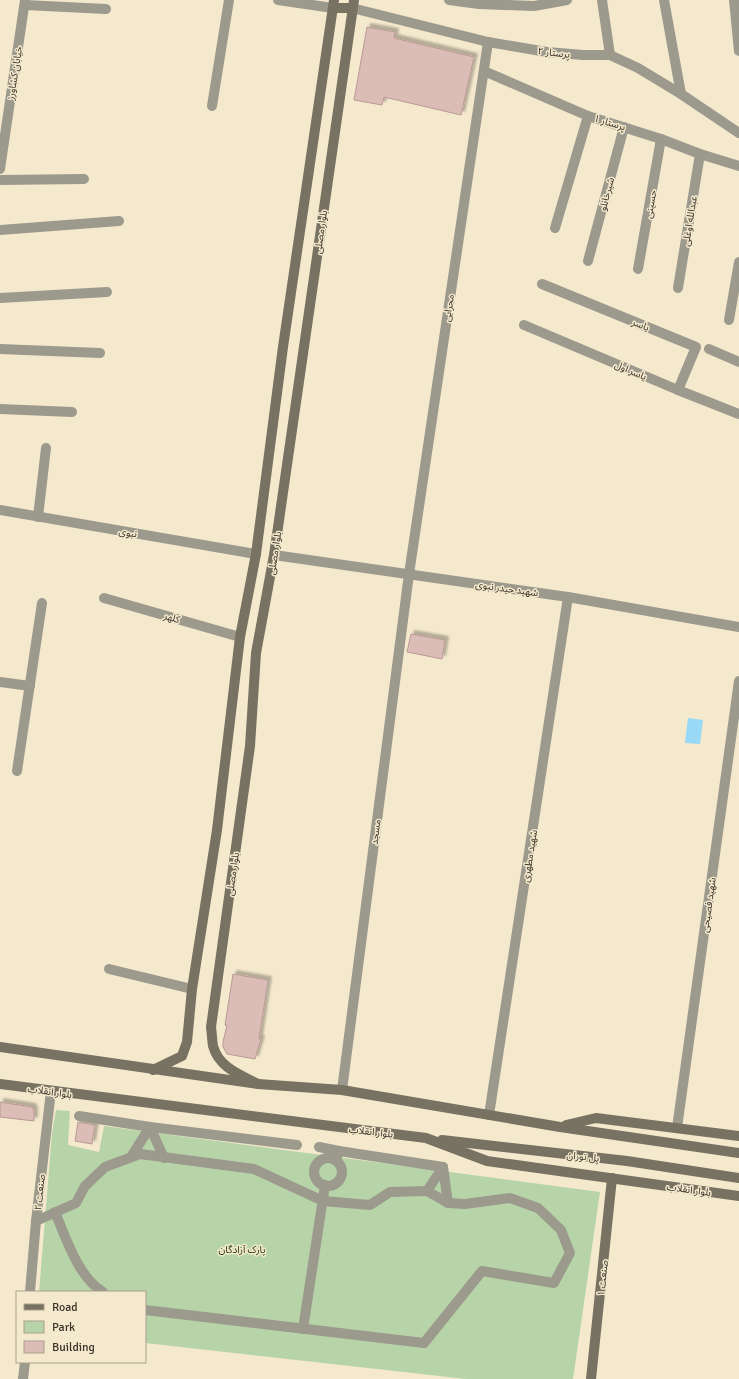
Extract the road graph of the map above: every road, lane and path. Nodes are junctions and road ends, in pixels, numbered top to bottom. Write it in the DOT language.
graph roads {
  1 [pos="229,0"];
  2 [pos="278,0"];
  3 [pos="449,0"];
  4 [pos="567,0"];
  5 [pos="602,0"];
  6 [pos="664,0"];
  7 [pos="734,0"];
  8 [pos="25,2"];
  9 [pos="479,2"];
  10 [pos="533,3"];
  11 [pos="334,4"];
  12 [pos="353,4"];
  13 [pos="106,9"];
  14 [pos="488,42"];
  15 [pos="739,51"];
  16 [pos="610,55"];
  17 [pos="484,71"];
  18 [pos="681,94"];
  19 [pos="212,106"];
  20 [pos="588,116"];
  21 [pos="624,127"];
  22 [pos="739,133"];
  23 [pos="661,139"];
  24 [pos="700,154"];
  25 [pos="739,166"];
  26 [pos="0,169"];
  27 [pos="84,179"];
  28 [pos="0,180"];
  29 [pos="119,221"];
  30 [pos="555,228"];
  31 [pos="0,230"];
  32 [pos="588,261"];
  33 [pos="739,262"];
  34 [pos="638,269"];
  35 [pos="542,284"];
  36 [pos="678,288"];
  37 [pos="107,292"];
  38 [pos="0,298"];
  39 [pos="729,320"];
  40 [pos="524,325"];
  41 [pos="0,349"];
  42 [pos="709,349"];
  43 [pos="100,353"];
  44 [pos="739,362"];
  45 [pos="678,390"];
  46 [pos="0,409"];
  47 [pos="72,412"];
  48 [pos="739,414"];
  49 [pos="46,448"];
  50 [pos="0,510"];
  51 [pos="38,517"];
  52 [pos="256,554"];
  53 [pos="274,555"];
  54 [pos="409,574"];
  55 [pos="568,597"];
  56 [pos="104,598"];
  57 [pos="42,604"];
  58 [pos="739,626"];
  59 [pos="240,636"];
  60 [pos="739,681"];
  61 [pos="0,682"];
  62 [pos="30,686"];
  63 [pos="17,771"];
  64 [pos="109,969"];
  65 [pos="192,989"];
  66 [pos="0,1047"];
  67 [pos="153,1070"];
  68 [pos="0,1084"];
  69 [pos="258,1084"];
  70 [pos="342,1090"];
  71 [pos="51,1091"];
  72 [pos="489,1114"];
  73 [pos="78,1116"];
  74 [pos="150,1127"];
  75 [pos="560,1127"];
  76 [pos="677,1128"];
  77 [pos="739,1136"];
  78 [pos="426,1138"];
  79 [pos="297,1145"];
  80 [pos="320,1147"];
  81 [pos="339,1151"];
  82 [pos="739,1152"];
  83 [pos="131,1157"];
  84 [pos="164,1158"];
  85 [pos="336,1161"];
  86 [pos="443,1167"];
  87 [pos="612,1178"];
  88 [pos="739,1178"];
  89 [pos="325,1185"];
  90 [pos="427,1191"];
  91 [pos="739,1196"];
  92 [pos="323,1201"];
  93 [pos="448,1203"];
  94 [pos="55,1212"];
  95 [pos="36,1221"];
  96 [pos="30,1291"];
  97 [pos="101,1291"];
  98 [pos="146,1310"];
  99 [pos="303,1329"];
  100 [pos="25,1363"];
  101 [pos="24,1379"];
  102 [pos="592,1379"];
  1 -- 19 [label="street"];
  2 -- 11 [label="street"];
  3 -- 9 [label="street"];
  4 -- 10 [label="street"];
  5 -- 16 [label="street"];
  6 -- 18 [label="street"];
  7 -- 15 [label="street"];
  8 -- 13 [label="street"];
  8 -- 26 [label="street, خیابان کشاورز"];
  9 -- 10 [label="street"];
  11 -- 12 [label="main road"];
  11 -- 52 [label="main road, بلوار مصلی"];
  12 -- 14 [label="street, پرستار ۲"];
  12 -- 53 [label="main road, بلوار مصلی"];
  14 -- 16 [label="street, پرستار ۲"];
  14 -- 17 [label="street, محرابی"];
  16 -- 18 [label="street, پرستار ۲"];
  17 -- 20 [label="street, پرستار ۱"];
  17 -- 54 [label="street, محرابی"];
  18 -- 22 [label="street, پرستار ۲"];
  20 -- 21 [label="street, پرستار ۱"];
  20 -- 30 [label="street"];
  21 -- 23 [label="street, پرستار ۱"];
  21 -- 32 [label="street, شیرخانلو"];
  23 -- 24 [label="street, پرستار ۱"];
  23 -- 34 [label="street, حسینی"];
  24 -- 25 [label="street, پرستار ۱"];
  24 -- 36 [label="street, عبدالله اوغلی"];
  27 -- 28 [label="street"];
  29 -- 31 [label="street"];
  33 -- 39 [label="street"];
  35 -- 45 [label="street, یاسر"];
  37 -- 38 [label="street"];
  40 -- 45 [label="street, یاسر اول"];
  41 -- 43 [label="street"];
  42 -- 44 [label="street"];
  45 -- 48 [label="street, یاسر اول"];
  46 -- 47 [label="street"];
  49 -- 51 [label="street"];
  50 -- 51 [label="street, نبوی"];
  51 -- 52 [label="street, نبوی"];
  52 -- 53 [label="main road"];
  52 -- 59 [label="main road, بلوار مصلی"];
  53 -- 54 [label="street, شهید حیدر نبوی"];
  53 -- 69 [label="main road, بلوار مصلی"];
  54 -- 55 [label="street, شهید حیدر نبوی"];
  54 -- 70 [label="street, مسجد"];
  55 -- 58 [label="street, شهید حیدر نبوی"];
  55 -- 72 [label="street, شهید مطهری"];
  56 -- 59 [label="street, کلهر"];
  57 -- 62 [label="street"];
  59 -- 65 [label="main road, بلوار مصلی"];
  60 -- 76 [label="street, شهید فصیحی"];
  61 -- 62 [label="street"];
  62 -- 63 [label="street"];
  64 -- 65 [label="street"];
  65 -- 67 [label="main road, بلوار مصلی"];
  66 -- 67 [label="main road"];
  67 -- 69 [label="main road"];
  68 -- 71 [label="main road, بلوار انقلاب"];
  69 -- 70 [label="main road"];
  70 -- 72 [label="main road"];
  71 -- 78 [label="main road, بلوار انقلاب"];
  71 -- 95 [label="street, صنعت ۲"];
  72 -- 75 [label="main road"];
  73 -- 74 [label="street"];
  74 -- 79 [label="street"];
  74 -- 83 [label="street"];
  74 -- 84 [label="street"];
  75 -- 76 [label="main road"];
  75 -- 82 [label="main road"];
  76 -- 77 [label="main road"];
  78 -- 87 [label="main road, بلوار انقلاب"];
  78 -- 88 [label="main road, پل توران"];
  80 -- 81 [label="street"];
  81 -- 85 [label="street"];
  81 -- 86 [label="street"];
  83 -- 84 [label="street"];
  83 -- 94 [label="street"];
  84 -- 92 [label="street"];
  85 -- 89 [label="street"];
  85 -- 89 [label="street"];
  86 -- 90 [label="street"];
  86 -- 93 [label="street"];
  87 -- 91 [label="main road, بلوار انقلاب"];
  87 -- 102 [label="main road, صنعت ۱"];
  89 -- 92 [label="street"];
  90 -- 92 [label="street"];
  90 -- 93 [label="street"];
  92 -- 99 [label="street"];
  93 -- 99 [label="street"];
  94 -- 95 [label="street"];
  94 -- 97 [label="street"];
  95 -- 96 [label="street, صنعت ۲"];
  98 -- 99 [label="street"];
  100 -- 101 [label="street"];
}
